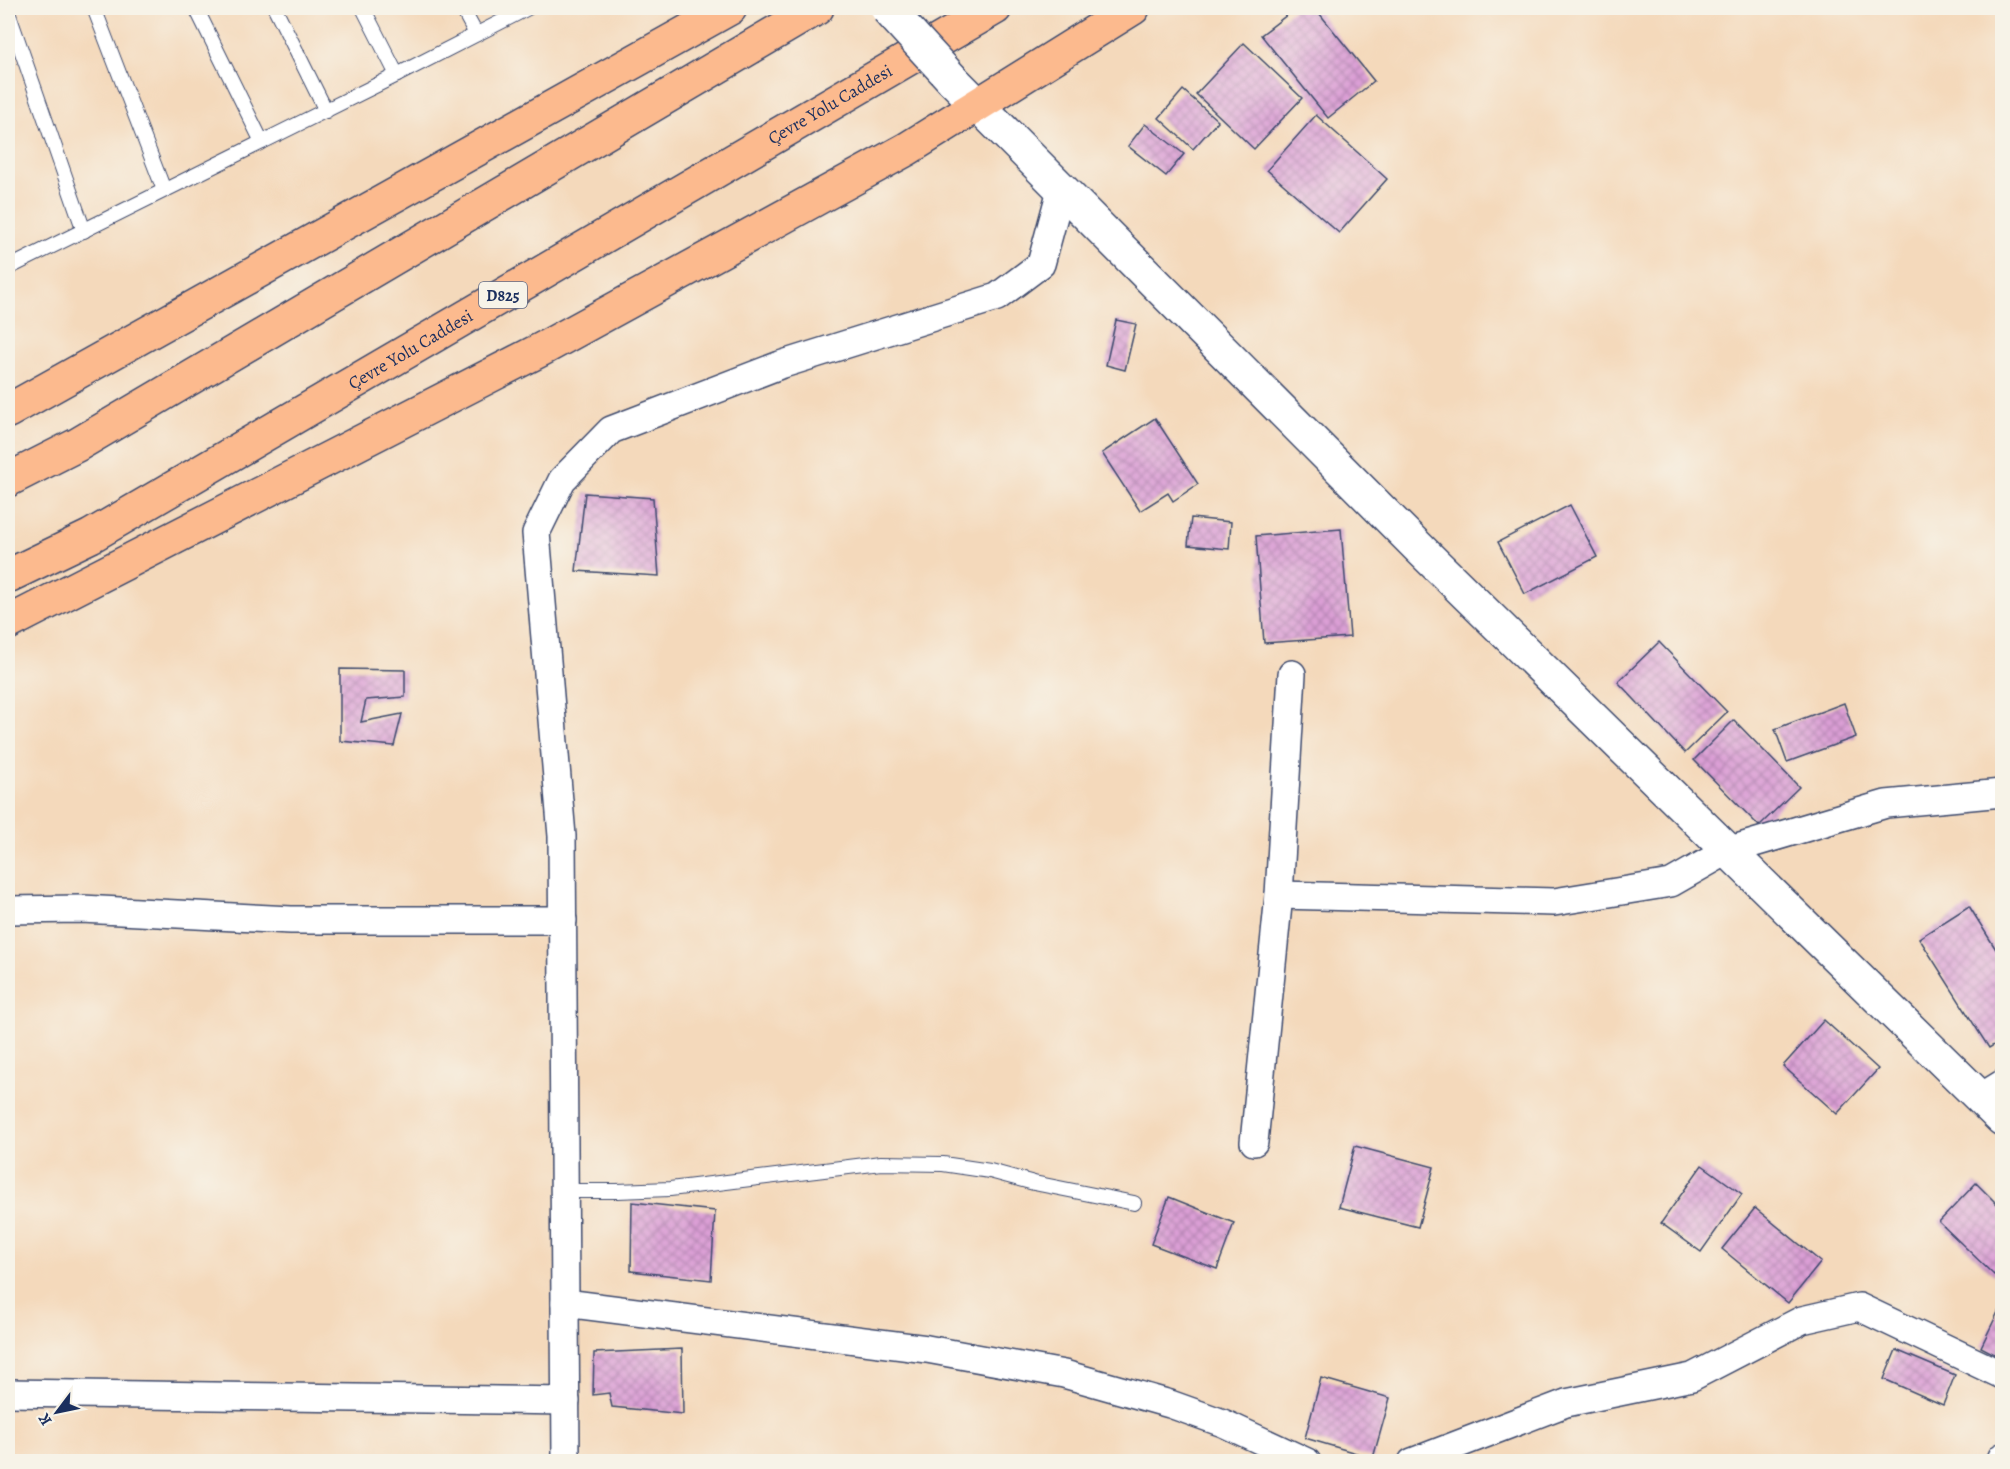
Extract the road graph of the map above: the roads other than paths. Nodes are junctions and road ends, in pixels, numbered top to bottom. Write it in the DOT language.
graph roads {
  1 [pos="94,8"];
  2 [pos="196,8"];
  3 [pos="275,8"];
  4 [pos="363,8"];
  5 [pos="462,8"];
  6 [pos="528,8"];
  7 [pos="730,8"];
  8 [pos="817,8"];
  9 [pos="886,8"];
  10 [pos="995,8"];
  11 [pos="1133,8"];
  12 [pos="8,12"];
  13 [pos="476,34"];
  14 [pos="397,75"];
  15 [pos="976,104"];
  16 [pos="326,111"];
  17 [pos="262,142"];
  18 [pos="164,190"];
  19 [pos="1060,190"];
  20 [pos="84,231"];
  21 [pos="8,268"];
  22 [pos="8,411"];
  23 [pos="8,480"];
  24 [pos="8,576"];
  25 [pos="8,623"];
  26 [pos="1292,674"];
  27 [pos="2002,793"];
  28 [pos="1727,851"];
  29 [pos="1279,895"];
  30 [pos="8,910"];
  31 [pos="562,920"];
  32 [pos="1995,1100"];
  33 [pos="1254,1142"];
  34 [pos="564,1191"];
  35 [pos="1134,1203"];
  36 [pos="565,1303"];
  37 [pos="2002,1375"];
  38 [pos="8,1393"];
  39 [pos="566,1401"];
  40 [pos="2002,1457"];
  41 [pos="566,1461"];
  42 [pos="1307,1461"];
  43 [pos="1412,1461"];
  44 [pos="2000,1461"];
  1 -- 18 [label="lane"];
  2 -- 17 [label="lane"];
  3 -- 16 [label="lane"];
  4 -- 14 [label="lane"];
  5 -- 13 [label="lane"];
  6 -- 13 [label="lane"];
  7 -- 22 [label="highway"];
  8 -- 23 [label="highway"];
  9 -- 15 [label="street, bridge"];
  10 -- 24 [label="highway, Çevre Yolu Caddesi / D825"];
  11 -- 15 [label="highway"];
  12 -- 20 [label="lane"];
  13 -- 14 [label="lane"];
  14 -- 16 [label="lane"];
  15 -- 19 [label="street"];
  15 -- 25 [label="highway"];
  16 -- 17 [label="lane"];
  17 -- 18 [label="lane"];
  18 -- 20 [label="lane"];
  19 -- 28 [label="street"];
  19 -- 31 [label="street"];
  20 -- 21 [label="lane"];
  26 -- 29 [label="street"];
  27 -- 28 [label="street"];
  28 -- 29 [label="street"];
  28 -- 32 [label="street"];
  29 -- 33 [label="street"];
  30 -- 31 [label="street"];
  31 -- 34 [label="street"];
  34 -- 35 [label="lane"];
  34 -- 36 [label="street"];
  36 -- 39 [label="street"];
  36 -- 42 [label="street"];
  37 -- 43 [label="street"];
  38 -- 39 [label="street"];
  39 -- 41 [label="street"];
  40 -- 44 [label="street"];
}
